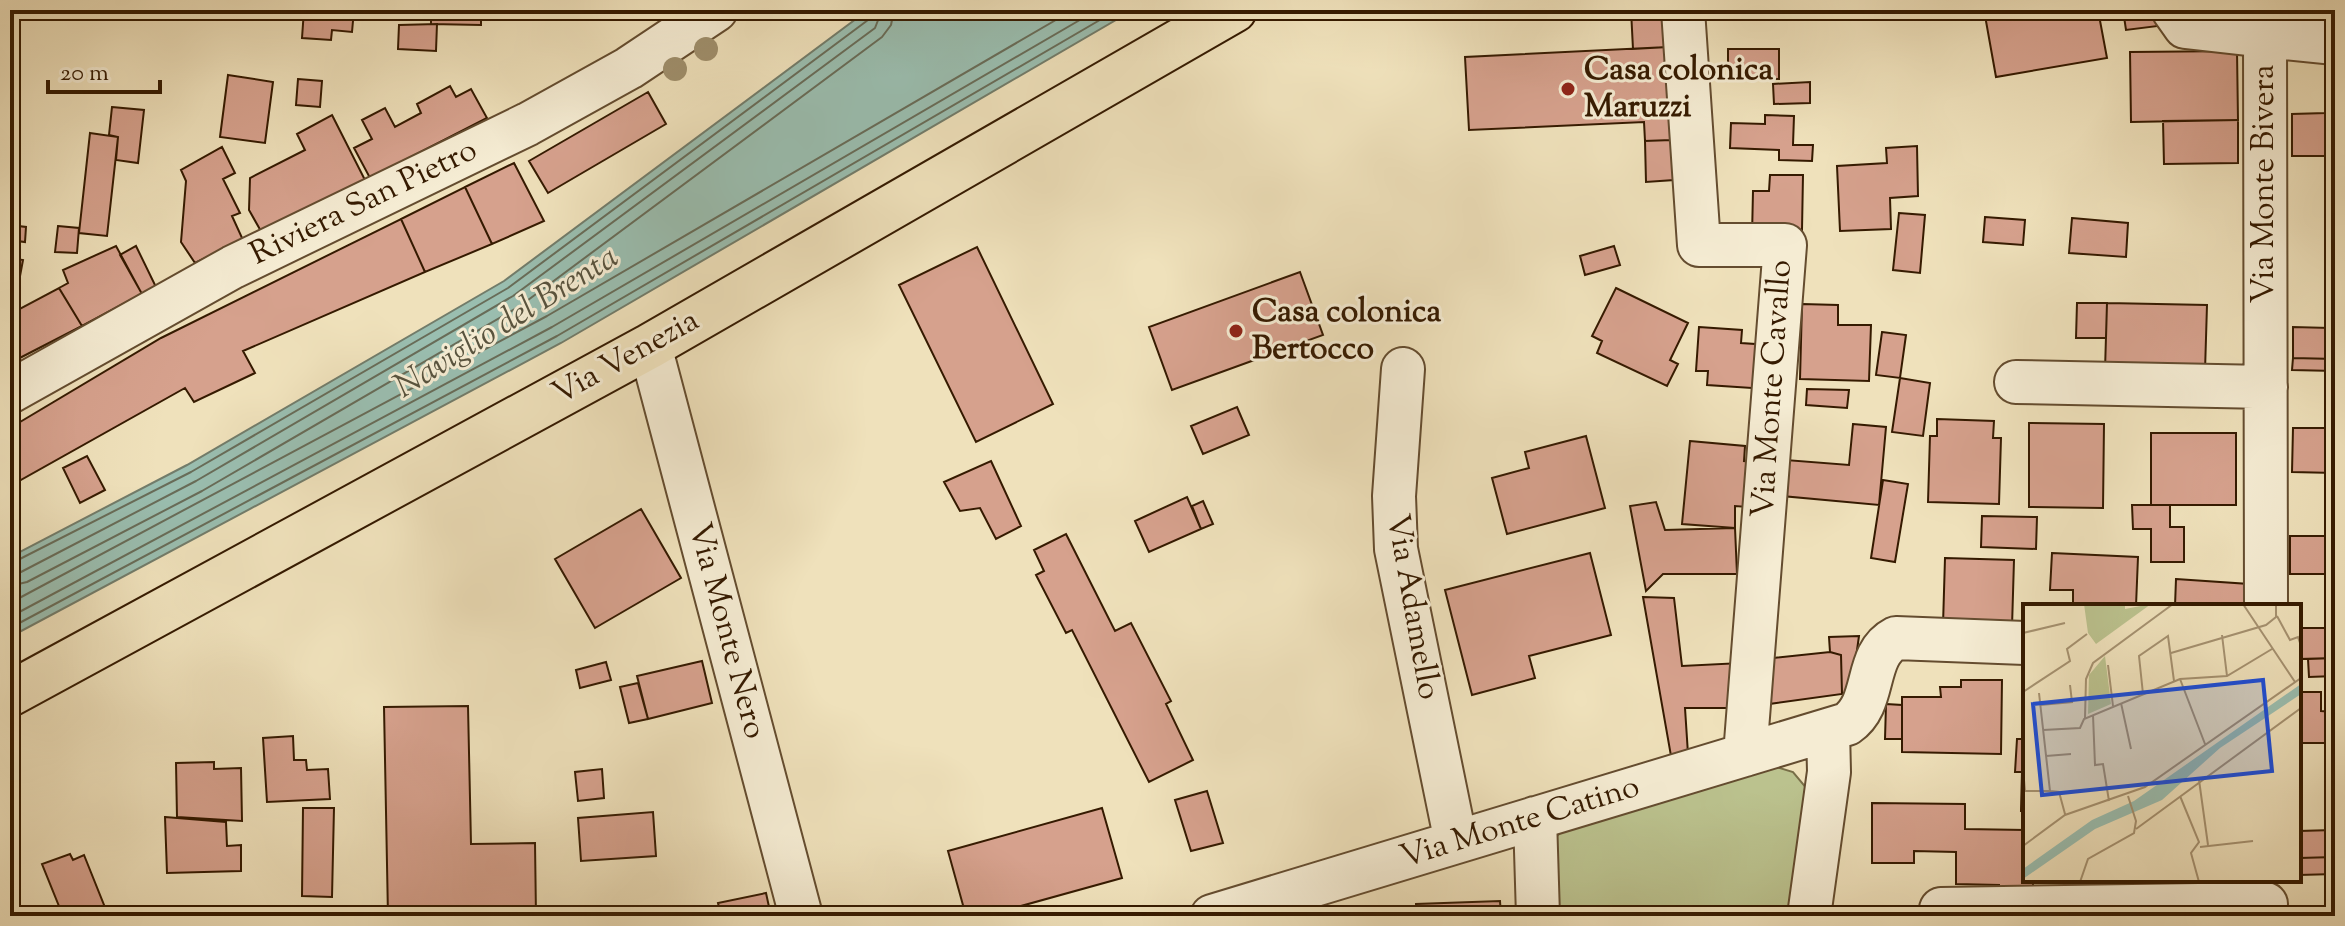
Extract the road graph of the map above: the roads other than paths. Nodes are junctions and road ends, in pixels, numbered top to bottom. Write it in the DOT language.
graph roads {
  1 [pos="716,10"];
  2 [pos="1234,10"];
  3 [pos="1683,10"];
  4 [pos="2173,10"];
  5 [pos="2265,36"];
  6 [pos="2335,43"];
  7 [pos="650,346"];
  8 [pos="1403,369"];
  9 [pos="2016,382"];
  10 [pos="2266,387"];
  11 [pos="10,392"];
  12 [pos="2266,604"];
  13 [pos="2023,643"];
  14 [pos="10,694"];
  15 [pos="1828,730"];
  16 [pos="1745,755"];
  17 [pos="1535,818"];
  18 [pos="1456,842"];
  19 [pos="2266,900"];
  20 [pos="801,916"];
  21 [pos="1215,916"];
  22 [pos="1538,916"];
  23 [pos="1809,916"];
  24 [pos="1942,916"];
  1 -- 11 [label="street, Riviera San Pietro"];
  2 -- 7 [label="main road, Via Venezia"];
  3 -- 16 [label="street, Via Monte Cavallo"];
  4 -- 5 [label="street, Via Monte Bivera"];
  5 -- 6 [label="street"];
  5 -- 10 [label="street, Via Monte Bivera"];
  7 -- 14 [label="main road, Via Venezia"];
  7 -- 20 [label="street, Via Monte Nero"];
  8 -- 18 [label="street, Via Adamello"];
  9 -- 10 [label="street"];
  10 -- 12 [label="street, Via Monte Bivera"];
  13 -- 15 [label="street, Via Monte Catino"];
  15 -- 16 [label="street, Via Monte Catino"];
  15 -- 23 [label="street"];
  16 -- 17 [label="street, Via Monte Catino"];
  17 -- 18 [label="street, Via Monte Catino"];
  17 -- 22 [label="street"];
  18 -- 21 [label="street, Via Monte Catino"];
  19 -- 24 [label="street"];
}
